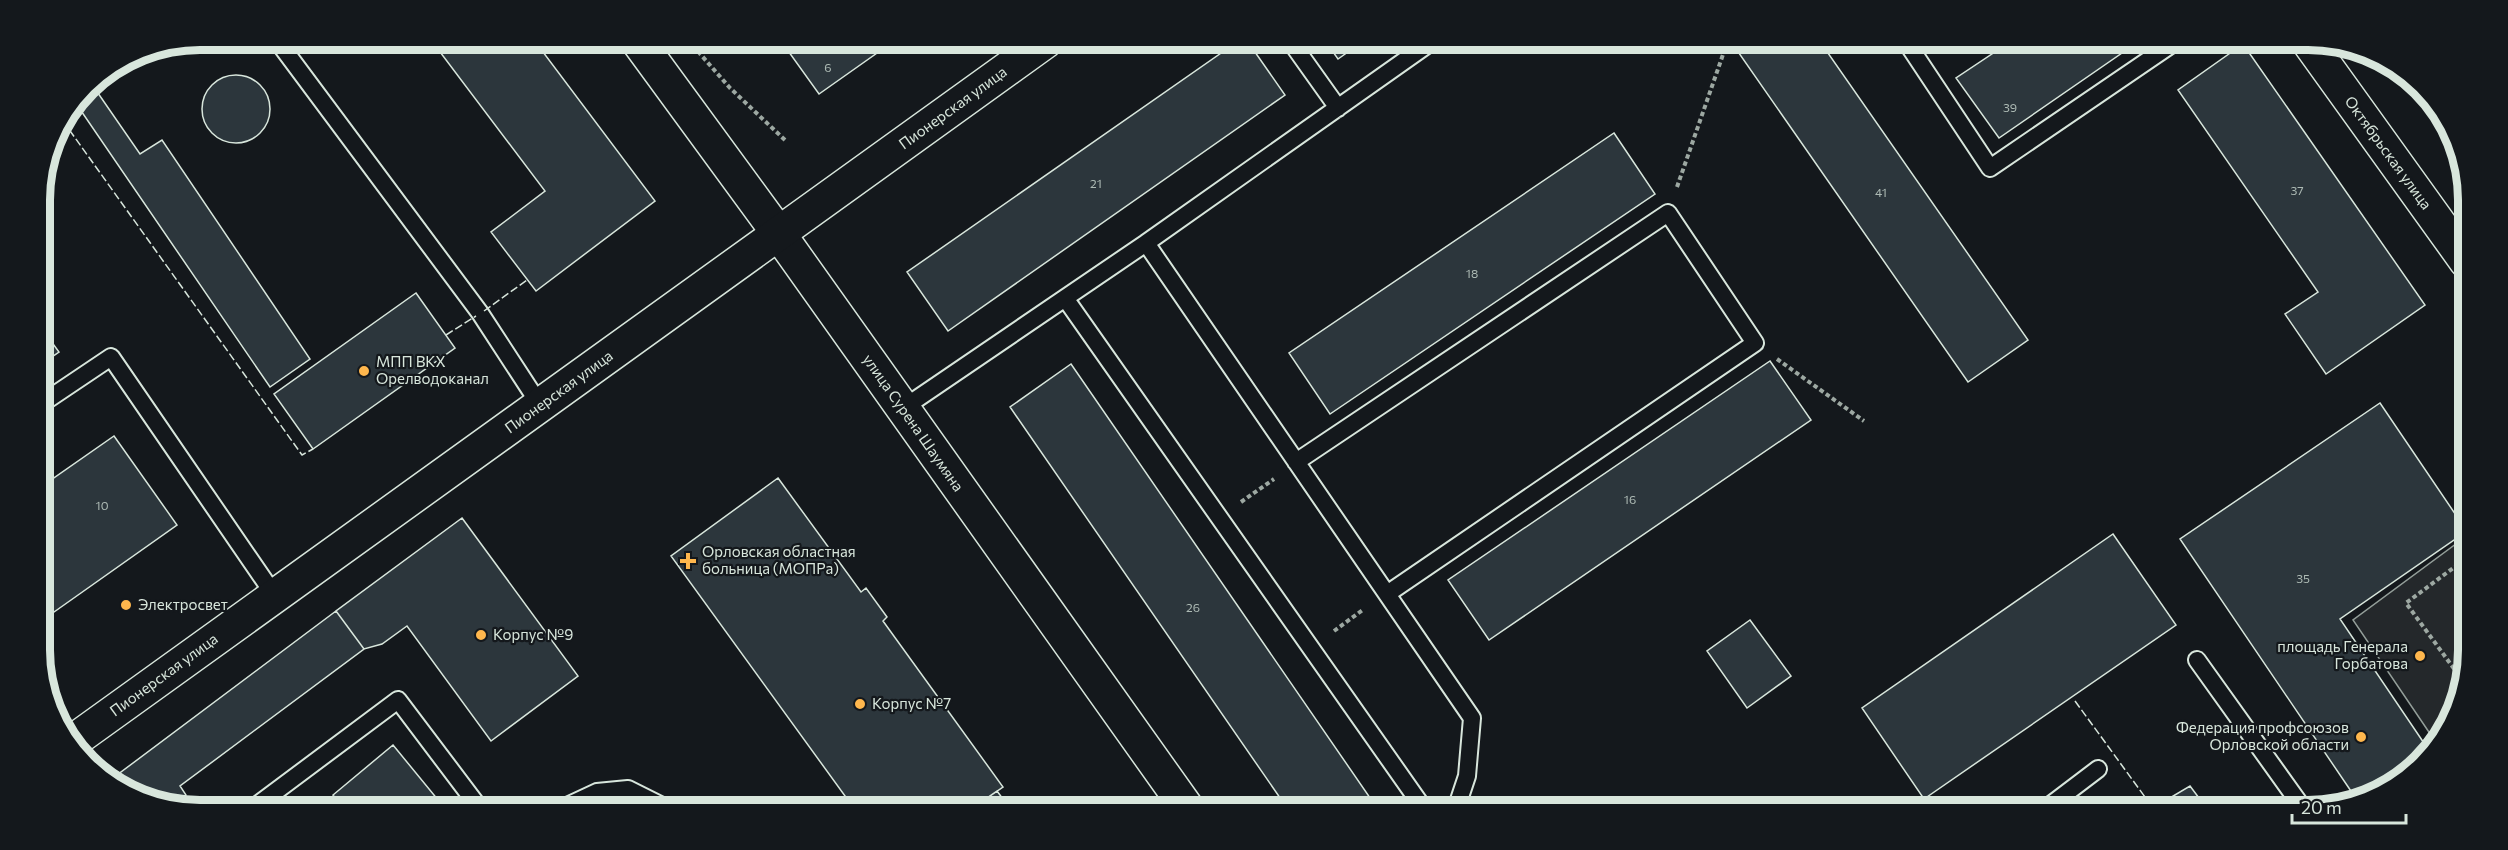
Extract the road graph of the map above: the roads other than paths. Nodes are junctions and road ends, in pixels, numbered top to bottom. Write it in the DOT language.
graph roads {
  1 [pos="284,50"];
  2 [pos="645,50"];
  3 [pos="1034,50"];
  4 [pos="1297,50"];
  5 [pos="1420,50"];
  6 [pos="1912,50"];
  7 [pos="2163,50"];
  8 [pos="2315,50"];
  9 [pos="1338,108"];
  10 [pos="778,234"];
  11 [pos="1146,243"];
  12 [pos="2458,250"];
  13 [pos="1065,298"];
  14 [pos="50,397"];
  15 [pos="540,405"];
  16 [pos="902,409"];
  17 [pos="1296,462"];
  18 [pos="1387,594"];
  19 [pos="275,596"];
  20 [pos="2197,660"];
  21 [pos="78,738"];
  22 [pos="2098,769"];
  23 [pos="264,800"];
  24 [pos="473,800"];
  25 [pos="580,800"];
  26 [pos="650,800"];
  27 [pos="1181,800"];
  28 [pos="1418,800"];
  29 [pos="1459,800"];
  30 [pos="2057,800"];
  31 [pos="2297,800"];
  1 -- 15 [label="lane"];
  2 -- 10 [label="main road, улица Сурена Шаумяна"];
  3 -- 10 [label="main road, Пионерская улица"];
  4 -- 9 [label="lane"];
  5 -- 9 [label="lane"];
  6 -- 7 [label="lane"];
  8 -- 12 [label="main road, Октябрьская улица"];
  9 -- 11 [label="lane"];
  10 -- 15 [label="main road, Пионерская улица"];
  10 -- 16 [label="main road, улица Сурена Шаумяна"];
  11 -- 13 [label="lane"];
  11 -- 17 [label="lane"];
  13 -- 16 [label="lane"];
  13 -- 28 [label="lane"];
  14 -- 19 [label="lane"];
  15 -- 19 [label="main road, Пионерская улица"];
  16 -- 27 [label="main road, улица Сурена Шаумяна"];
  17 -- 18 [label="lane"];
  17 -- 18 [label="lane"];
  18 -- 29 [label="lane"];
  19 -- 21 [label="main road, Пионерская улица"];
  20 -- 31 [label="lane"];
  22 -- 30 [label="lane"];
  23 -- 24 [label="lane"];
  25 -- 26 [label="lane"];
}
